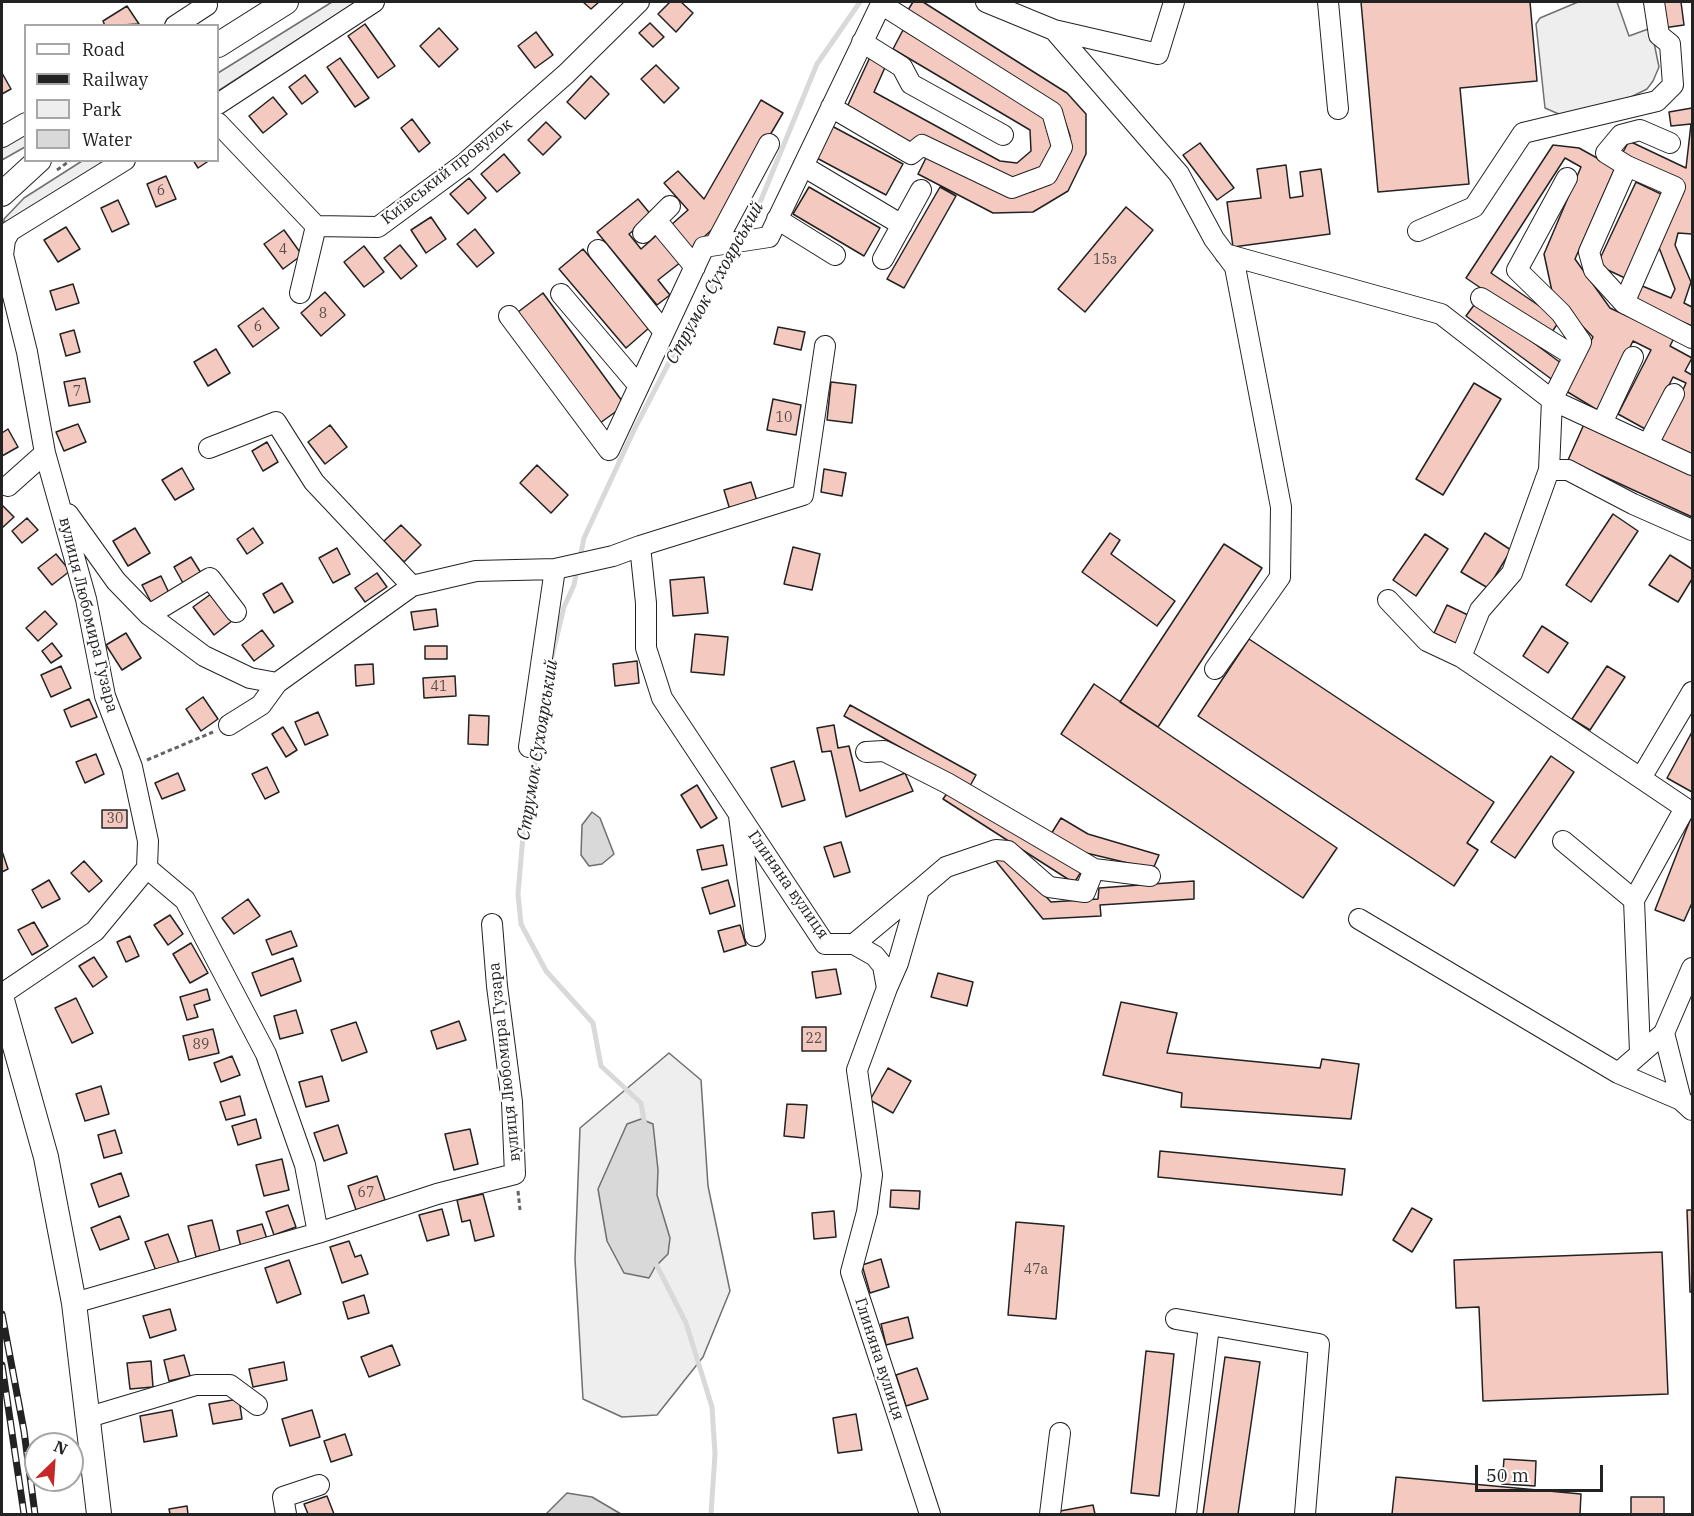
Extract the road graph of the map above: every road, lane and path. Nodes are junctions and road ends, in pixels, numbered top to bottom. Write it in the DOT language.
graph roads {
  1 [pos="286,2"];
  2 [pos="374,2"];
  3 [pos="639,2"];
  4 [pos="986,2"];
  5 [pos="1174,2"];
  6 [pos="1328,2"];
  7 [pos="1654,2"];
  8 [pos="881,3"];
  9 [pos="207,5"];
  10 [pos="178,24"];
  11 [pos="1054,30"];
  12 [pos="862,42"];
  13 [pos="219,44"];
  14 [pos="219,103"];
  15 [pos="831,107"];
  16 [pos="1338,109"];
  17 [pos="24,124"];
  18 [pos="219,124"];
  19 [pos="1003,135"];
  20 [pos="2,137"];
  21 [pos="1670,143"];
  22 [pos="769,144"];
  23 [pos="122,162"];
  24 [pos="35,163"];
  25 [pos="803,166"];
  26 [pos="1627,166"];
  27 [pos="2,177"];
  28 [pos="1567,177"];
  29 [pos="921,190"];
  30 [pos="2,194"];
  31 [pos="777,219"];
  32 [pos="656,220"];
  33 [pos="316,225"];
  34 [pos="902,225"];
  35 [pos="1418,231"];
  36 [pos="720,244"];
  37 [pos="598,250"];
  38 [pos="1225,254"];
  39 [pos="835,255"];
  40 [pos="883,260"];
  41 [pos="695,267"];
  42 [pos="300,293"];
  43 [pos="561,294"];
  44 [pos="1481,298"];
  45 [pos="1624,303"];
  46 [pos="509,316"];
  47 [pos="664,332"];
  48 [pos="1692,338"];
  49 [pos="825,346"];
  50 [pos="1574,356"];
  51 [pos="1633,357"];
  52 [pos="639,386"];
  53 [pos="1674,394"];
  54 [pos="1552,400"];
  55 [pos="1602,423"];
  56 [pos="1648,444"];
  57 [pos="209,448"];
  58 [pos="45,453"];
  59 [pos="1692,465"];
  60 [pos="1549,470"];
  61 [pos="8,486"];
  62 [pos="59,502"];
  63 [pos="1692,530"];
  64 [pos="640,546"];
  65 [pos="562,567"];
  66 [pos="412,586"];
  67 [pos="1388,600"];
  68 [pos="236,612"];
  69 [pos="149,615"];
  70 [pos="1461,657"];
  71 [pos="1215,669"];
  72 [pos="277,683"];
  73 [pos="1692,692"];
  74 [pos="229,725"];
  75 [pos="529,747"];
  76 [pos="866,752"];
  77 [pos="132,766"];
  78 [pos="1641,778"];
  79 [pos="738,812"];
  80 [pos="1563,841"];
  81 [pos="147,868"];
  82 [pos="1094,869"];
  83 [pos="1150,876"];
  84 [pos="919,890"];
  85 [pos="1634,900"];
  86 [pos="1359,919"];
  87 [pos="492,924"];
  88 [pos="755,936"];
  89 [pos="854,944"];
  90 [pos="1692,968"];
  91 [pos="886,988"];
  92 [pos="2,994"];
  93 [pos="2,1000"];
  94 [pos="1664,1033"];
  95 [pos="1640,1052"];
  96 [pos="1618,1073"];
  97 [pos="1687,1105"];
  98 [pos="318,1233"];
  99 [pos="74,1303"];
  100 [pos="1176,1320"];
  101 [pos="1209,1326"];
  102 [pos="257,1405"];
  103 [pos="89,1417"];
  104 [pos="1060,1433"];
  105 [pos="320,1485"];
  106 [pos="99,1515"];
  107 [pos="286,1515"];
  108 [pos="930,1515"];
  109 [pos="1050,1515"];
  110 [pos="1186,1515"];
  111 [pos="1305,1515"];
  1 -- 13 [label="main road"];
  2 -- 14 [label="street"];
  3 -- 33 [label="street, Київський провулок"];
  4 -- 11 [label="street"];
  5 -- 11 [label="street"];
  6 -- 16 [label="street"];
  7 -- 35 [label="street"];
  8 -- 12 [label="street"];
  8 -- 15 [label="street"];
  9 -- 10 [label="street"];
  11 -- 38 [label="street"];
  12 -- 15 [label="street"];
  12 -- 19 [label="street"];
  15 -- 25 [label="street"];
  17 -- 20 [label="street"];
  18 -- 33 [label="street"];
  21 -- 26 [label="street"];
  22 -- 36 [label="street"];
  23 -- 58 [label="street, вулиця Любомира Гузара"];
  24 -- 27 [label="main road"];
  24 -- 30 [label="main road"];
  25 -- 31 [label="street"];
  25 -- 34 [label="street"];
  26 -- 45 [label="street"];
  26 -- 45 [label="street"];
  28 -- 50 [label="street"];
  29 -- 34 [label="street"];
  31 -- 36 [label="street"];
  31 -- 39 [label="street"];
  32 -- 41 [label="street"];
  33 -- 42 [label="street"];
  34 -- 40 [label="street"];
  36 -- 41 [label="street"];
  37 -- 47 [label="street"];
  38 -- 54 [label="street"];
  38 -- 71 [label="street"];
  41 -- 47 [label="street"];
  43 -- 52 [label="street"];
  44 -- 50 [label="street"];
  45 -- 48 [label="street"];
  46 -- 52 [label="street"];
  47 -- 52 [label="street"];
  49 -- 64 [label="street"];
  50 -- 54 [label="street"];
  51 -- 55 [label="street"];
  53 -- 56 [label="street"];
  54 -- 55 [label="street"];
  54 -- 60 [label="street"];
  55 -- 56 [label="street"];
  56 -- 59 [label="street"];
  57 -- 66 [label="street"];
  58 -- 61 [label="street"];
  58 -- 62 [label="street, вулиця Любомира Гузара"];
  60 -- 63 [label="street"];
  60 -- 70 [label="street"];
  62 -- 69 [label="street, вулиця Любомира Гузара"];
  62 -- 77 [label="street, вулиця Любомира Гузара"];
  64 -- 65 [label="street"];
  64 -- 79 [label="street, Глиняна вулиця"];
  65 -- 66 [label="street"];
  65 -- 75 [label="street"];
  66 -- 72 [label="street"];
  67 -- 70 [label="street"];
  68 -- 69 [label="street"];
  69 -- 72 [label="street, вулиця Любомира Гузара"];
  70 -- 78 [label="street"];
  72 -- 74 [label="street"];
  73 -- 78 [label="street"];
  74 -- 77 [label="path"];
  76 -- 82 [label="street"];
  77 -- 81 [label="street, вулиця Любомира Гузара"];
  78 -- 85 [label="street"];
  79 -- 88 [label="street"];
  79 -- 89 [label="street, Глиняна вулиця"];
  80 -- 85 [label="street"];
  81 -- 92 [label="street"];
  81 -- 98 [label="street"];
  82 -- 83 [label="street"];
  82 -- 84 [label="street"];
  84 -- 89 [label="street"];
  84 -- 91 [label="street"];
  85 -- 95 [label="street"];
  86 -- 96 [label="street"];
  87 -- 98 [label="street, вулиця Любомира Гузара"];
  89 -- 91 [label="street, Глиняна вулиця"];
  90 -- 94 [label="street"];
  91 -- 108 [label="street, Глиняна вулиця"];
  93 -- 99 [label="main road"];
  94 -- 95 [label="street"];
  94 -- 97 [label="street"];
  95 -- 96 [label="street"];
  96 -- 97 [label="street"];
  98 -- 99 [label="street, вулиця Любомира Гузара"];
  99 -- 103 [label="main road"];
  100 -- 101 [label="street"];
  101 -- 110 [label="street"];
  101 -- 111 [label="street"];
  102 -- 103 [label="street"];
  103 -- 106 [label="main road"];
  104 -- 109 [label="street"];
  105 -- 107 [label="street"];
}
